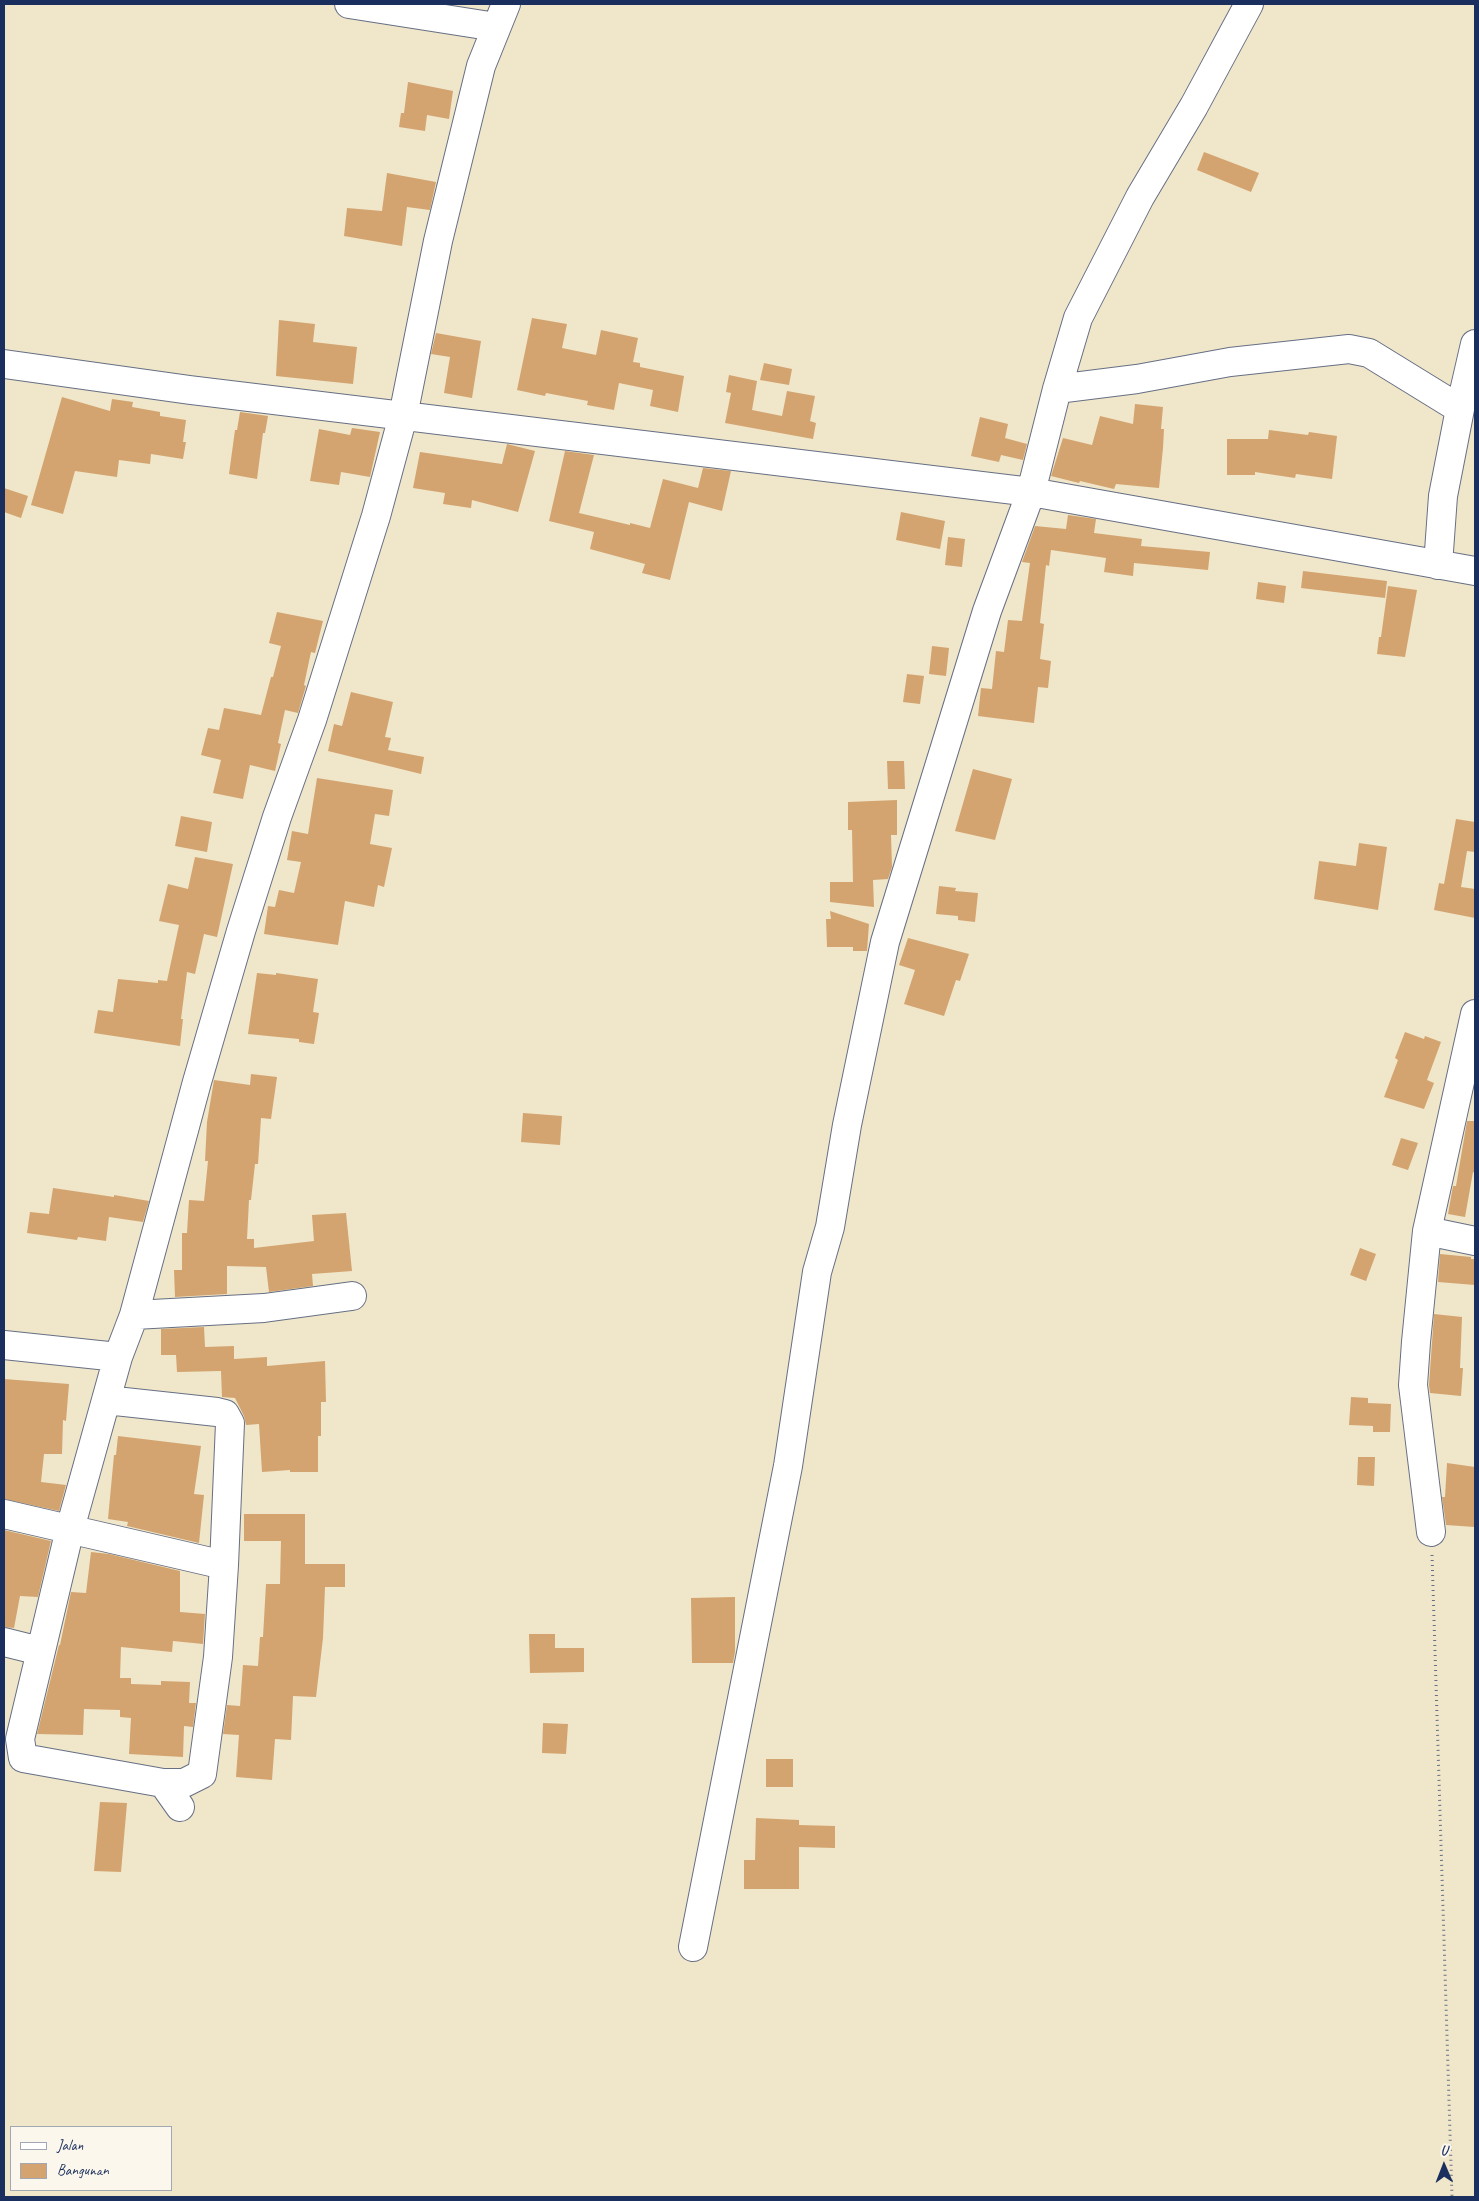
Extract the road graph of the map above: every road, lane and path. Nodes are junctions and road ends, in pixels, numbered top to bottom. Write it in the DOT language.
graph roads {
  1 [pos="349,4"];
  2 [pos="1249,4"];
  3 [pos="501,16"];
  4 [pos="1475,344"];
  5 [pos="4,364"];
  6 [pos="1057,389"];
  7 [pos="1460,409"];
  8 [pos="403,416"];
  9 [pos="1031,492"];
  10 [pos="1438,565"];
  11 [pos="1475,571"];
  12 [pos="1475,1014"];
  13 [pos="1427,1232"];
  14 [pos="1475,1241"];
  15 [pos="352,1296"];
  16 [pos="134,1315"];
  17 [pos="4,1344"];
  18 [pos="118,1357"];
  19 [pos="106,1400"];
  20 [pos="4,1514"];
  21 [pos="70,1529"];
  22 [pos="1431,1532"];
  23 [pos="224,1564"];
  24 [pos="4,1642"];
  25 [pos="40,1651"];
  26 [pos="163,1782"];
  27 [pos="180,1807"];
  28 [pos="693,1947"];
  29 [pos="1452,2197"];
  1 -- 3 [label="street"];
  2 -- 6 [label="street"];
  3 -- 8 [label="street"];
  4 -- 7 [label="street"];
  5 -- 8 [label="street"];
  6 -- 7 [label="street"];
  6 -- 9 [label="street"];
  7 -- 10 [label="street"];
  8 -- 9 [label="street"];
  8 -- 16 [label="street"];
  9 -- 10 [label="street"];
  9 -- 28 [label="street"];
  10 -- 11 [label="street"];
  12 -- 13 [label="street"];
  13 -- 14 [label="street"];
  13 -- 22 [label="street"];
  15 -- 16 [label="street"];
  16 -- 18 [label="street"];
  17 -- 18 [label="street"];
  18 -- 19 [label="street"];
  19 -- 21 [label="street"];
  19 -- 23 [label="street"];
  20 -- 21 [label="street"];
  21 -- 23 [label="street"];
  21 -- 25 [label="street"];
  22 -- 29 [label="path"];
  23 -- 26 [label="street"];
  24 -- 25 [label="street"];
  25 -- 26 [label="street"];
  26 -- 27 [label="street"];
}
